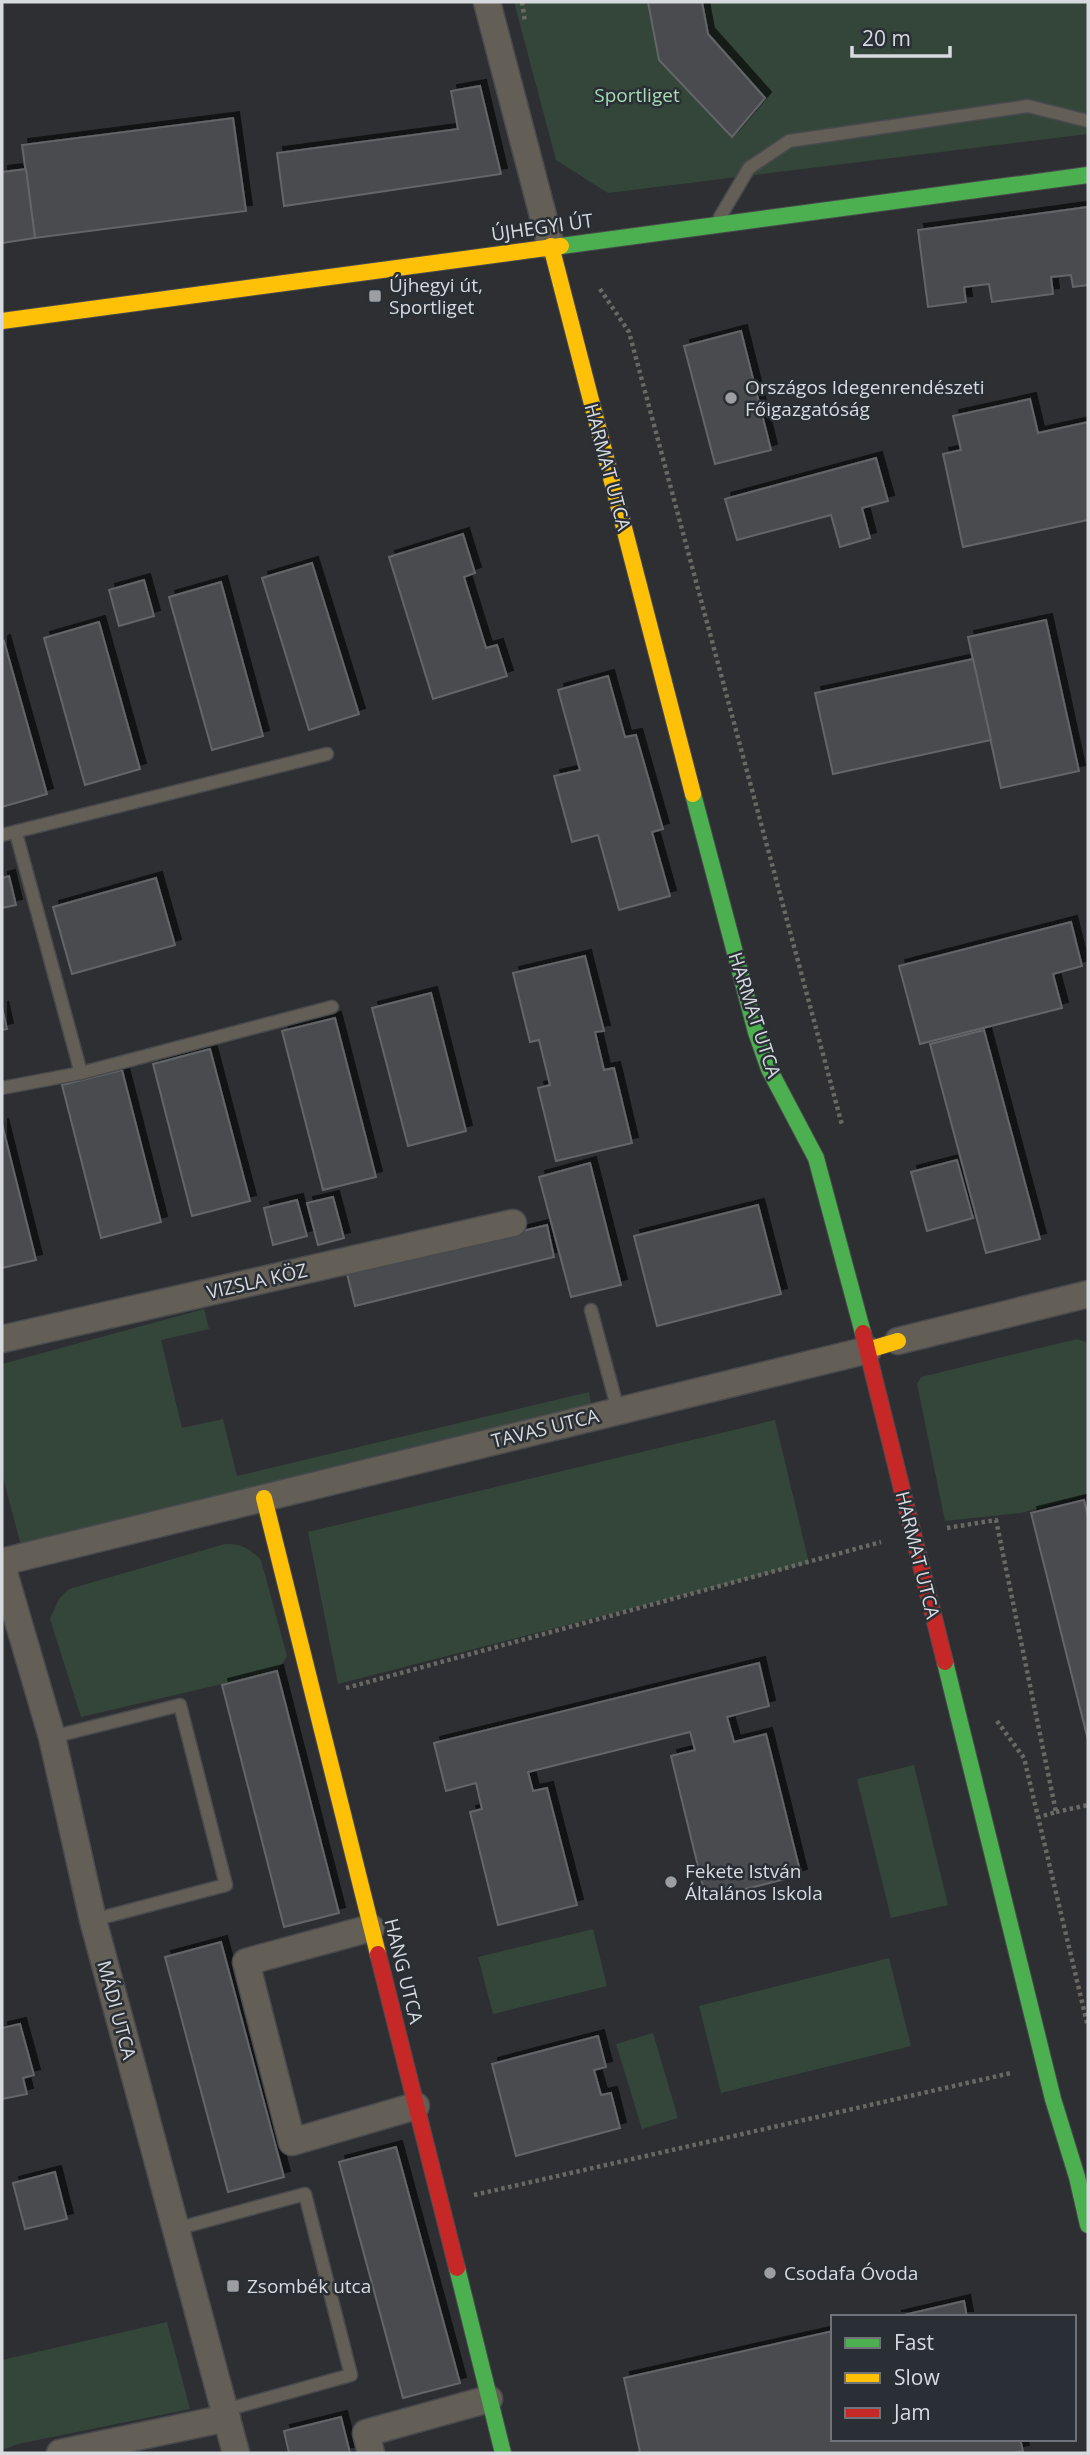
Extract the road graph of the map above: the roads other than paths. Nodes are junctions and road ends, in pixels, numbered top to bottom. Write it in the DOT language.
graph roads {
  1 [pos="487,2"];
  2 [pos="1088,121"];
  3 [pos="1088,175"];
  4 [pos="715,225"];
  5 [pos="551,246"];
  6 [pos="2,321"];
  7 [pos="327,754"];
  8 [pos="16,833"];
  9 [pos="2,835"];
  10 [pos="332,1007"];
  11 [pos="81,1073"];
  12 [pos="2,1088"];
  13 [pos="513,1223"];
  14 [pos="1088,1294"];
  15 [pos="591,1310"];
  16 [pos="2,1339"];
  17 [pos="898,1341"];
  18 [pos="868,1350"];
  19 [pos="618,1410"];
  20 [pos="264,1498"];
  21 [pos="2,1564"];
  22 [pos="52,1737"];
  23 [pos="93,1920"];
  24 [pos="371,1928"];
  25 [pos="416,2106"];
  26 [pos="1083,2176"];
  27 [pos="1088,2225"];
  28 [pos="176,2229"];
  29 [pos="489,2399"];
  30 [pos="226,2414"];
  31 [pos="60,2453"];
  32 [pos="236,2453"];
  33 [pos="371,2453"];
  34 [pos="503,2453"];
  1 -- 5 [label="street, HARMAT UTCA"];
  2 -- 4 [label="lane"];
  3 -- 4 [label="street, ÚJHEGYI ÚT"];
  4 -- 5 [label="street, ÚJHEGYI ÚT"];
  5 -- 6 [label="street, ÚJHEGYI ÚT"];
  5 -- 18 [label="street, HARMAT UTCA"];
  7 -- 8 [label="lane"];
  8 -- 9 [label="lane"];
  8 -- 11 [label="lane"];
  10 -- 11 [label="lane"];
  11 -- 12 [label="lane"];
  13 -- 16 [label="street, VIZSLA KÖZ"];
  14 -- 17 [label="street, TAVAS UTCA"];
  15 -- 19 [label="lane"];
  17 -- 18 [label="street, TAVAS UTCA"];
  18 -- 19 [label="street, TAVAS UTCA"];
  18 -- 26 [label="street, HARMAT UTCA"];
  19 -- 20 [label="street, TAVAS UTCA"];
  20 -- 21 [label="street, TAVAS UTCA"];
  20 -- 24 [label="street, HANG UTCA"];
  21 -- 22 [label="street, MÁDI UTCA"];
  22 -- 23 [label="street, MÁDI UTCA"];
  22 -- 23 [label="lane"];
  23 -- 28 [label="street, MÁDI UTCA"];
  24 -- 25 [label="street, HANG UTCA"];
  24 -- 25 [label="street"];
  25 -- 29 [label="street, HANG UTCA"];
  26 -- 27 [label="street, HARMAT UTCA"];
  28 -- 30 [label="street, MÁDI UTCA"];
  28 -- 30 [label="lane"];
  29 -- 33 [label="street"];
  29 -- 34 [label="street, HANG UTCA"];
  30 -- 31 [label="street"];
  30 -- 32 [label="street, MÁDI UTCA"];
}
